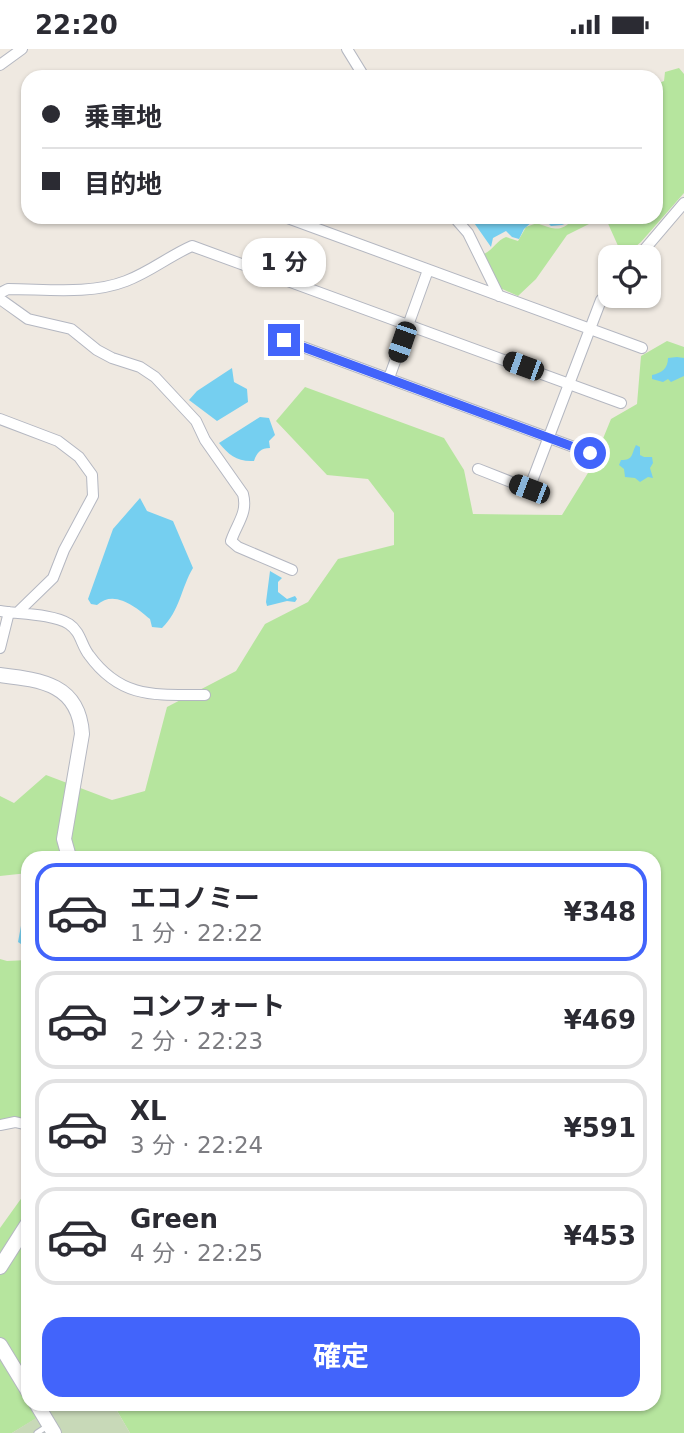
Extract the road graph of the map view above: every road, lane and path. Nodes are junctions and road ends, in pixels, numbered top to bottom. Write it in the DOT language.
graph roads {
  1 [pos="22,49"];
  2 [pos="348,49"];
  3 [pos="0,65"];
  4 [pos="360,70"];
  5 [pos="684,203"];
  6 [pos="304,224"];
  7 [pos="460,224"];
  8 [pos="648,245"];
  9 [pos="428,270"];
  10 [pos="0,293"];
  11 [pos="499,296"];
  12 [pos="0,299"];
  13 [pos="598,308"];
  14 [pos="408,324"];
  15 [pos="590,329"];
  16 [pos="284,340"];
  17 [pos="642,348"];
  18 [pos="389,378"];
  19 [pos="569,383"];
  20 [pos="621,403"];
  21 [pos="0,419"];
  22 [pos="549,437"];
  23 [pos="590,453"];
  24 [pos="478,469"];
  25 [pos="292,570"];
  26 [pos="9,612"];
  27 [pos="0,648"];
  28 [pos="0,675"];
  29 [pos="205,695"];
  30 [pos="67,851"];
  31 [pos="21,1123"];
  32 [pos="0,1125"];
  33 [pos="21,1234"];
  34 [pos="0,1267"];
  35 [pos="0,1345"];
  36 [pos="21,1380"];
  37 [pos="39,1411"];
  38 [pos="47,1430"];
  1 -- 3 [label="street"];
  2 -- 4 [label="street"];
  5 -- 8 [label="street"];
  6 -- 9 [label="street"];
  7 -- 11 [label="street"];
  9 -- 11 [label="street"];
  9 -- 14 [label="street"];
  10 -- 14 [label="street"];
  11 -- 15 [label="street"];
  12 -- 25 [label="street"];
  13 -- 15 [label="street"];
  14 -- 18 [label="street"];
  14 -- 19 [label="street"];
  15 -- 17 [label="street"];
  15 -- 19 [label="street"];
  16 -- 18 [label="street"];
  18 -- 22 [label="street"];
  19 -- 20 [label="street"];
  19 -- 22 [label="street"];
  21 -- 26 [label="street"];
  22 -- 23 [label="street"];
  22 -- 24 [label="street"];
  26 -- 27 [label="street"];
  26 -- 29 [label="street"];
  28 -- 30 [label="street"];
  31 -- 32 [label="street"];
  33 -- 34 [label="street"];
  35 -- 36 [label="street"];
  37 -- 38 [label="street"];
}
